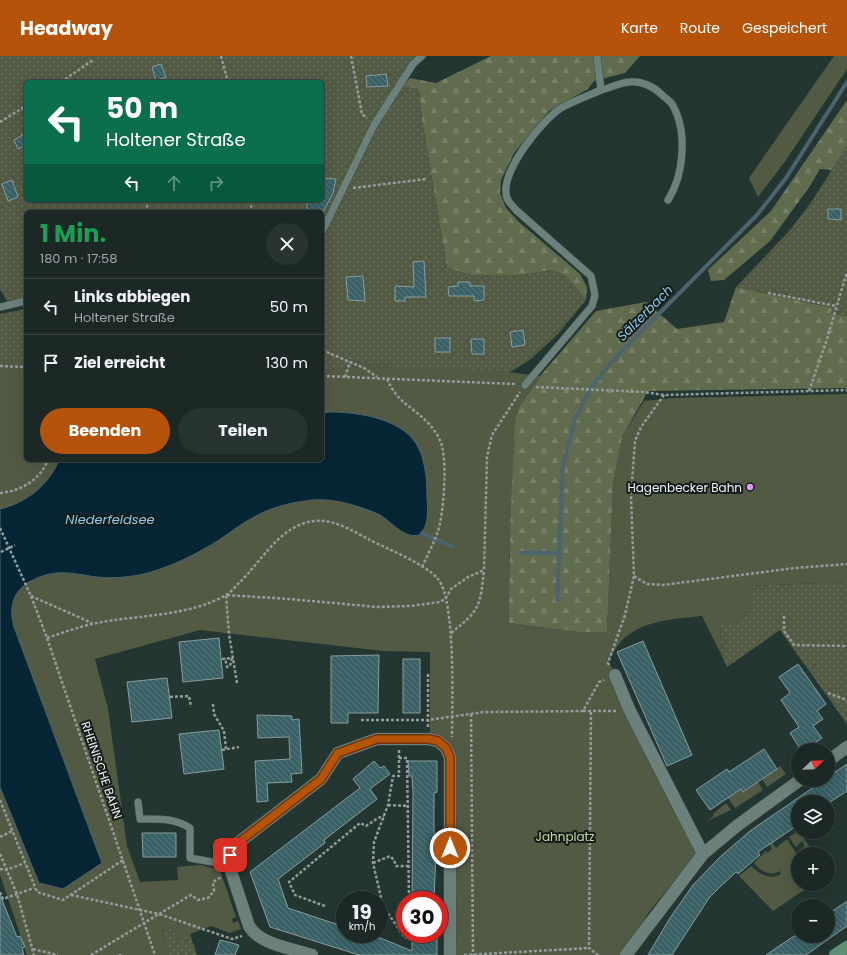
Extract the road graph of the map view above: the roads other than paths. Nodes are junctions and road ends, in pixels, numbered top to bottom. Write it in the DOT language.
graph roads {
  1 [pos="422,56"];
  2 [pos="597,56"];
  3 [pos="601,90"];
  4 [pos="668,200"];
  5 [pos="324,228"];
  6 [pos="24,301"];
  7 [pos="0,305"];
  8 [pos="525,385"];
  9 [pos="615,675"];
  10 [pos="847,747"];
  11 [pos="835,755"];
  12 [pos="791,787"];
  13 [pos="138,802"];
  14 [pos="703,854"];
  15 [pos="230,868"];
  16 [pos="847,947"];
  17 [pos="312,955"];
  18 [pos="450,955"];
  19 [pos="626,955"];
  20 [pos="835,955"];
  1 -- 5 [label="lane"];
  2 -- 3 [label="lane"];
  3 -- 4 [label="lane"];
  3 -- 8 [label="lane"];
  6 -- 7 [label="lane"];
  9 -- 14 [label="street"];
  10 -- 11 [label="street"];
  12 -- 14 [label="street"];
  13 -- 15 [label="lane"];
  14 -- 19 [label="street"];
  15 -- 17 [label="street"];
  15 -- 18 [label="street"];
  16 -- 20 [label="main road"];
}
